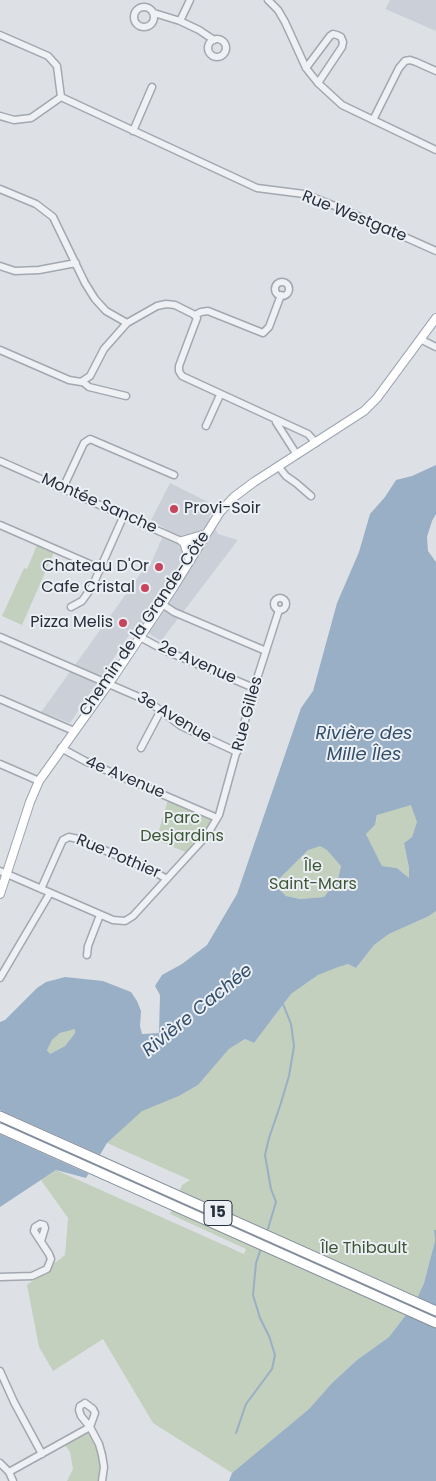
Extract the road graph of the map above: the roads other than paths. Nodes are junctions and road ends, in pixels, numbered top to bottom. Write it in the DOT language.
graph roads {
  1 [pos="190,0"];
  2 [pos="268,0"];
  3 [pos="154,14"];
  4 [pos="180,21"];
  5 [pos="0,35"];
  6 [pos="214,40"];
  7 [pos="306,68"];
  8 [pos="436,71"];
  9 [pos="318,83"];
  10 [pos="152,87"];
  11 [pos="61,97"];
  12 [pos="0,116"];
  13 [pos="373,120"];
  14 [pos="133,131"];
  15 [pos="436,150"];
  16 [pos="0,189"];
  17 [pos="436,251"];
  18 [pos="76,263"];
  19 [pos="0,266"];
  20 [pos="281,295"];
  21 [pos="195,315"];
  22 [pos="436,318"];
  23 [pos="127,323"];
  24 [pos="420,339"];
  25 [pos="436,347"];
  26 [pos="0,350"];
  27 [pos="83,382"];
  28 [pos="220,395"];
  29 [pos="126,396"];
  30 [pos="276,421"];
  31 [pos="206,426"];
  32 [pos="316,443"];
  33 [pos="296,455"];
  34 [pos="0,461"];
  35 [pos="278,466"];
  36 [pos="174,474"];
  37 [pos="63,488"];
  38 [pos="311,496"];
  39 [pos="124,516"];
  40 [pos="0,525"];
  41 [pos="206,534"];
  42 [pos="183,541"];
  43 [pos="197,548"];
  44 [pos="190,561"];
  45 [pos="101,569"];
  46 [pos="162,604"];
  47 [pos="71,607"];
  48 [pos="279,610"];
  49 [pos="0,637"];
  50 [pos="140,637"];
  51 [pos="266,651"];
  52 [pos="108,684"];
  53 [pos="254,688"];
  54 [pos="0,699"];
  55 [pos="161,710"];
  56 [pos="74,731"];
  57 [pos="61,748"];
  58 [pos="140,748"];
  59 [pos="237,752"];
  60 [pos="0,764"];
  61 [pos="39,781"];
  62 [pos="218,818"];
  63 [pos="4,873"];
  64 [pos="167,879"];
  65 [pos="41,889"];
  66 [pos="50,893"];
  67 [pos="0,894"];
  68 [pos="100,915"];
  69 [pos="87,955"];
  70 [pos="0,978"];
  71 [pos="0,1116"];
  72 [pos="0,1128"];
  73 [pos="41,1241"];
  74 [pos="0,1277"];
  75 [pos="436,1311"];
  76 [pos="436,1323"];
  77 [pos="0,1371"];
  78 [pos="42,1454"];
  79 [pos="0,1463"];
  80 [pos="9,1472"];
  81 [pos="13,1481"];
  82 [pos="102,1481"];
  1 -- 4 [label="street"];
  2 -- 7 [label="street"];
  3 -- 4 [label="street"];
  4 -- 6 [label="street"];
  5 -- 11 [label="street"];
  7 -- 9 [label="street"];
  7 -- 9 [label="street"];
  8 -- 13 [label="street"];
  9 -- 13 [label="street"];
  10 -- 14 [label="street"];
  11 -- 12 [label="street"];
  11 -- 14 [label="street, Rue Westgate"];
  13 -- 15 [label="street"];
  14 -- 17 [label="street, Rue Westgate"];
  16 -- 18 [label="street"];
  18 -- 19 [label="street"];
  18 -- 23 [label="street"];
  20 -- 21 [label="street"];
  21 -- 23 [label="street"];
  21 -- 28 [label="street"];
  22 -- 24 [label="main road, Chemin de la Grande-Côte"];
  23 -- 27 [label="street"];
  24 -- 25 [label="street"];
  24 -- 32 [label="main road, Chemin de la Grande-Côte"];
  26 -- 27 [label="street"];
  27 -- 29 [label="street"];
  28 -- 30 [label="street"];
  28 -- 31 [label="street"];
  30 -- 32 [label="street"];
  30 -- 33 [label="street"];
  32 -- 33 [label="main road, Chemin de la Grande-Côte"];
  33 -- 35 [label="main road, Chemin de la Grande-Côte"];
  34 -- 37 [label="street, Montée Sanche"];
  35 -- 38 [label="street"];
  35 -- 41 [label="main road, Chemin de la Grande-Côte"];
  36 -- 37 [label="street"];
  37 -- 39 [label="street, Montée Sanche"];
  39 -- 42 [label="street, Montée Sanche"];
  39 -- 45 [label="street"];
  40 -- 45 [label="street"];
  41 -- 42 [label="main road"];
  41 -- 43 [label="main road, Chemin de la Grande-Côte"];
  42 -- 43 [label="street, Montée Sanche"];
  42 -- 44 [label="main road"];
  43 -- 44 [label="main road, Chemin de la Grande-Côte"];
  44 -- 46 [label="main road, Chemin de la Grande-Côte"];
  45 -- 47 [label="street"];
  46 -- 50 [label="main road, Chemin de la Grande-Côte"];
  46 -- 51 [label="street"];
  48 -- 51 [label="street, Rue Gilles"];
  49 -- 52 [label="street, 3e Avenue"];
  50 -- 52 [label="main road, Chemin de la Grande-Côte"];
  50 -- 53 [label="street, 2e Avenue"];
  51 -- 53 [label="street, Rue Gilles"];
  52 -- 55 [label="street, 3e Avenue"];
  52 -- 56 [label="main road, Chemin de la Grande-Côte"];
  53 -- 59 [label="street, Rue Gilles"];
  54 -- 56 [label="street"];
  55 -- 58 [label="street"];
  55 -- 59 [label="street, 3e Avenue"];
  56 -- 57 [label="main road, Chemin de la Grande-Côte"];
  57 -- 61 [label="main road, Chemin de la Grande-Côte"];
  57 -- 62 [label="street, 4e Avenue"];
  59 -- 62 [label="street, Rue Gilles"];
  60 -- 61 [label="street"];
  61 -- 63 [label="main road, Chemin de la Grande-Côte"];
  62 -- 64 [label="street, Rue Gilles"];
  63 -- 65 [label="street, Rue Gilles"];
  63 -- 67 [label="main road, Chemin de la Grande-Côte"];
  64 -- 65 [label="street, Rue Pothier"];
  64 -- 68 [label="street, Rue Gilles"];
  65 -- 66 [label="street, Rue Gilles"];
  66 -- 68 [label="street, Rue Gilles"];
  66 -- 70 [label="street"];
  68 -- 69 [label="street"];
  71 -- 75 [label="highway, 15"];
  72 -- 76 [label="highway, 15"];
  73 -- 74 [label="street"];
  77 -- 78 [label="street"];
  78 -- 80 [label="street"];
  78 -- 82 [label="street"];
  79 -- 80 [label="street"];
  80 -- 81 [label="street"];
}
